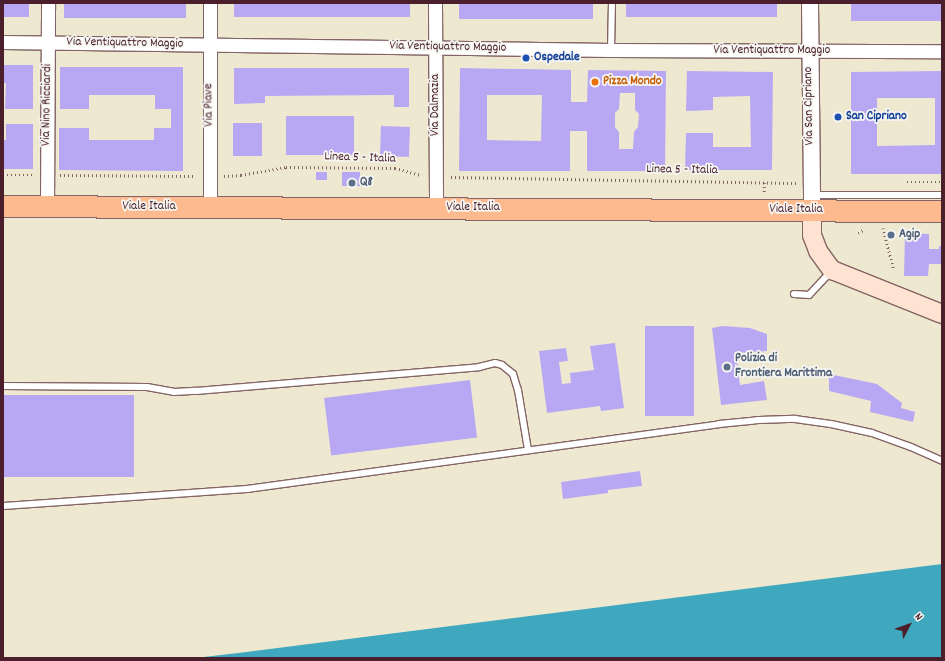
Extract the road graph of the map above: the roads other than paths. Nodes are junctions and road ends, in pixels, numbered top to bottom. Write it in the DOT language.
graph roads {
  1 [pos="48,3"];
  2 [pos="210,3"];
  3 [pos="435,3"];
  4 [pos="612,3"];
  5 [pos="810,3"];
  6 [pos="3,42"];
  7 [pos="48,43"];
  8 [pos="209,46"];
  9 [pos="436,47"];
  10 [pos="612,50"];
  11 [pos="810,51"];
  12 [pos="942,51"];
  13 [pos="942,195"];
  14 [pos="812,196"];
  15 [pos="3,206"];
  16 [pos="47,206"];
  17 [pos="210,207"];
  18 [pos="436,208"];
  19 [pos="942,210"];
  20 [pos="832,270"];
  21 [pos="794,294"];
  22 [pos="942,314"];
  23 [pos="3,386"];
  24 [pos="528,450"];
  25 [pos="942,461"];
  26 [pos="3,506"];
  1 -- 7 [label="street, Via Nino Ricciardi"];
  2 -- 8 [label="street, Via Piave"];
  3 -- 9 [label="street, Via Dalmazia"];
  4 -- 10 [label="lane"];
  5 -- 11 [label="street, Via San Cipriano"];
  6 -- 7 [label="street, Via Ventiquattro Maggio"];
  7 -- 8 [label="street, Via Ventiquattro Maggio"];
  7 -- 16 [label="street, Via Nino Ricciardi"];
  8 -- 9 [label="street, Via Ventiquattro Maggio"];
  8 -- 17 [label="street, Via Piave"];
  9 -- 10 [label="street, Via Ventiquattro Maggio"];
  9 -- 18 [label="street, Via Dalmazia"];
  10 -- 11 [label="street, Via Ventiquattro Maggio"];
  11 -- 12 [label="street, Via Ventiquattro Maggio"];
  11 -- 14 [label="street, Via San Cipriano"];
  13 -- 14 [label="lane, Viale Italia"];
  14 -- 18 [label="main road, Viale Italia"];
  14 -- 19 [label="main road, Viale Italia"];
  14 -- 20 [label="main road"];
  15 -- 16 [label="main road, Viale Italia"];
  16 -- 17 [label="main road, Viale Italia"];
  17 -- 18 [label="main road, Viale Italia"];
  20 -- 21 [label="lane"];
  20 -- 22 [label="main road"];
  23 -- 24 [label="lane"];
  24 -- 25 [label="lane"];
  24 -- 26 [label="lane"];
}
